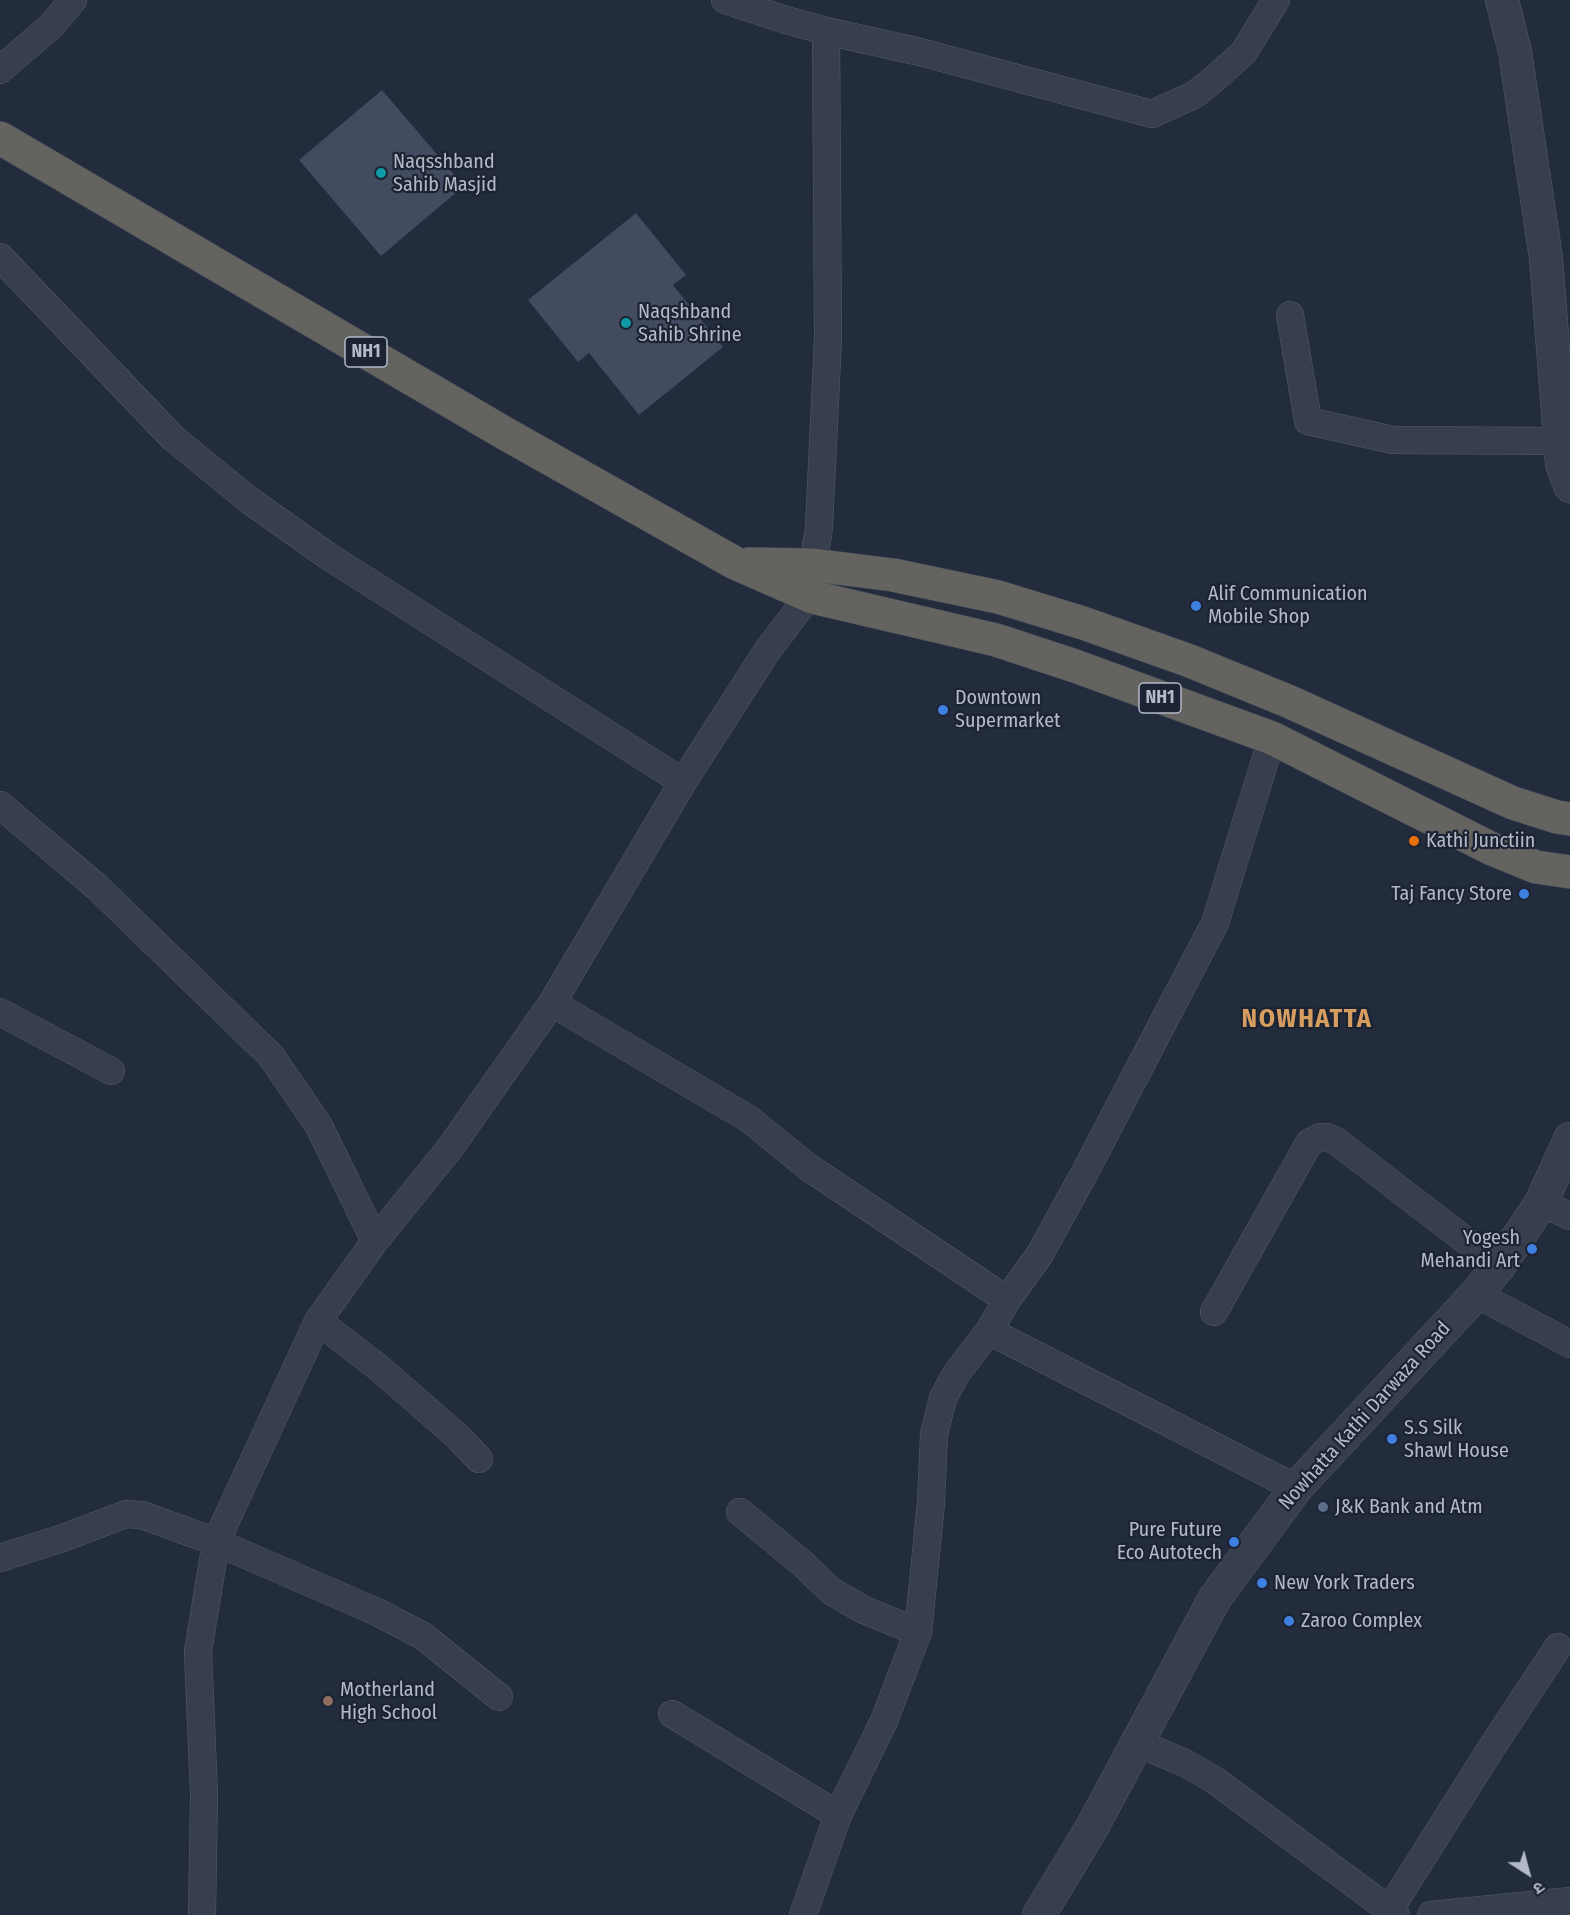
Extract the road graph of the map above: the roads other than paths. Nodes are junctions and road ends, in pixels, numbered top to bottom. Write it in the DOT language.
graph roads {
  1 [pos="73,0"];
  2 [pos="725,0"];
  3 [pos="1276,0"];
  4 [pos="1502,0"];
  5 [pos="790,10"];
  6 [pos="826,31"];
  7 [pos="0,70"];
  8 [pos="0,138"];
  9 [pos="0,257"];
  10 [pos="1290,315"];
  11 [pos="1560,441"];
  12 [pos="1570,486"];
  13 [pos="811,580"];
  14 [pos="1272,738"];
  15 [pos="683,782"];
  16 [pos="0,805"];
  17 [pos="1570,819"];
  18 [pos="1570,872"];
  19 [pos="552,1003"];
  20 [pos="0,1012"];
  21 [pos="111,1071"];
  22 [pos="1570,1139"];
  23 [pos="1556,1210"];
  24 [pos="375,1241"];
  25 [pos="1499,1266"];
  26 [pos="1476,1294"];
  27 [pos="1007,1299"];
  28 [pos="1214,1312"];
  29 [pos="318,1321"];
  30 [pos="989,1331"];
  31 [pos="1570,1344"];
  32 [pos="479,1459"];
  33 [pos="1296,1488"];
  34 [pos="740,1512"];
  35 [pos="216,1542"];
  36 [pos="0,1558"];
  37 [pos="918,1632"];
  38 [pos="1558,1647"];
  39 [pos="499,1697"];
  40 [pos="672,1714"];
  41 [pos="1137,1743"];
  42 [pos="838,1815"];
  43 [pos="1570,1901"];
  44 [pos="1393,1912"];
  45 [pos="202,1915"];
  46 [pos="803,1915"];
  47 [pos="1039,1915"];
  48 [pos="1431,1915"];
  1 -- 7 [label="street"];
  2 -- 5 [label="street"];
  3 -- 6 [label="street"];
  4 -- 11 [label="street"];
  5 -- 6 [label="street"];
  6 -- 13 [label="street"];
  8 -- 13 [label="highway, NH1"];
  9 -- 15 [label="street"];
  10 -- 11 [label="street"];
  11 -- 12 [label="street"];
  13 -- 14 [label="highway, NH1"];
  13 -- 15 [label="street"];
  13 -- 17 [label="highway, NH1"];
  14 -- 18 [label="highway, NH1"];
  14 -- 27 [label="street"];
  15 -- 19 [label="street"];
  16 -- 24 [label="street"];
  19 -- 24 [label="street"];
  19 -- 27 [label="street"];
  20 -- 21 [label="street"];
  22 -- 23 [label="street, Nowhatta Kathi Darwaza Road"];
  23 -- 25 [label="street, Nowhatta Kathi Darwaza Road"];
  24 -- 29 [label="street"];
  25 -- 26 [label="street, Nowhatta Kathi Darwaza Road"];
  25 -- 28 [label="street"];
  26 -- 31 [label="street"];
  26 -- 33 [label="street, Nowhatta Kathi Darwaza Road"];
  27 -- 30 [label="street"];
  29 -- 32 [label="street"];
  29 -- 35 [label="street"];
  30 -- 33 [label="street"];
  30 -- 37 [label="street"];
  33 -- 41 [label="street, Nowhatta Kathi Darwaza Road"];
  34 -- 37 [label="street"];
  35 -- 36 [label="street"];
  35 -- 39 [label="street"];
  35 -- 45 [label="street"];
  37 -- 42 [label="street"];
  38 -- 44 [label="street"];
  40 -- 42 [label="street"];
  41 -- 44 [label="street"];
  41 -- 47 [label="street, Nowhatta Kathi Darwaza Road"];
  42 -- 46 [label="street"];
  43 -- 48 [label="street"];
}
